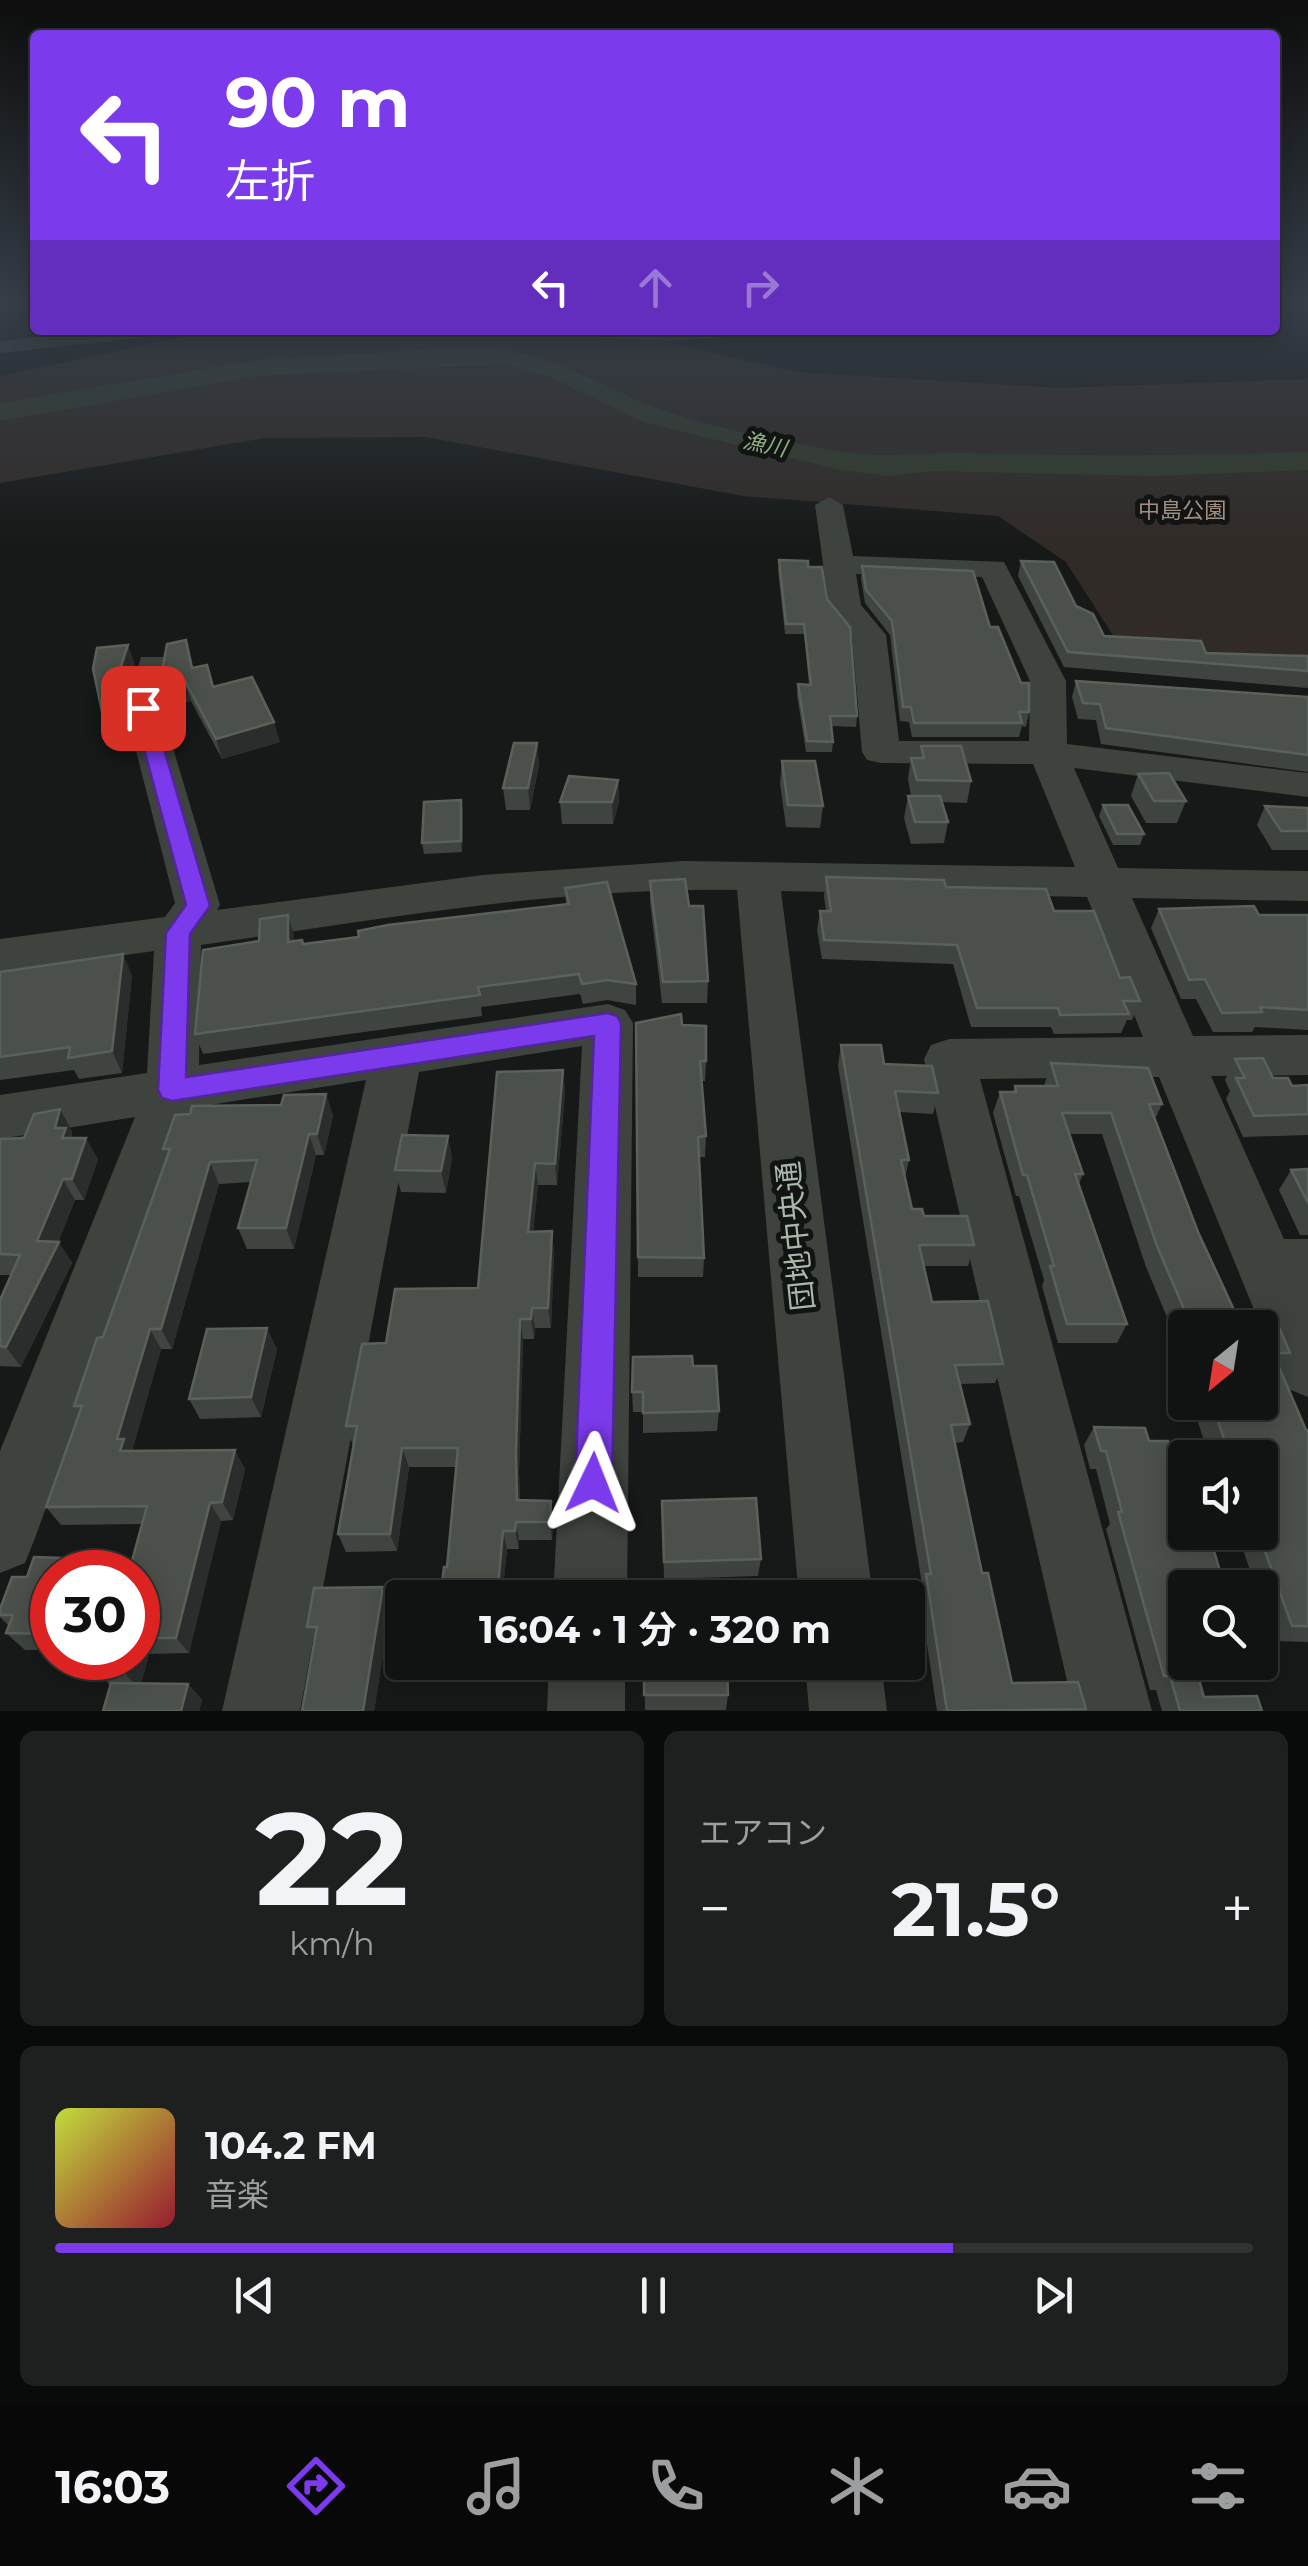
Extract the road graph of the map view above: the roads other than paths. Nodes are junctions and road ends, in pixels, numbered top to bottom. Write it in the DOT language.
graph roads {
  1 [pos="830,505"];
  2 [pos="839,565"];
  3 [pos="153,664"];
  4 [pos="1048,681"];
  5 [pos="1085,684"];
  6 [pos="1048,753"];
  7 [pos="1308,785"];
  8 [pos="757,875"];
  9 [pos="1101,881"];
  10 [pos="1308,886"];
  11 [pos="178,933"];
  12 [pos="0,956"];
  13 [pos="1308,1055"];
  14 [pos="397,1056"];
  15 [pos="1177,1056"];
  16 [pos="172,1090"];
  17 [pos="0,1118"];
  18 [pos="1286,1266"];
  19 [pos="1308,1366"];
  20 [pos="0,1538"];
  21 [pos="591,1580"];
  22 [pos="834,1580"];
  23 [pos="587,1680"];
  24 [pos="845,1680"];
  25 [pos="261,1711"];
  26 [pos="586,1711"];
  27 [pos="848,1711"];
  28 [pos="1113,1711"];
  1 -- 2 [label="street"];
  2 -- 4 [label="street"];
  2 -- 6 [label="street"];
  3 -- 11 [label="street"];
  4 -- 5 [label="street"];
  4 -- 6 [label="street"];
  6 -- 7 [label="street"];
  6 -- 9 [label="street"];
  8 -- 9 [label="street"];
  8 -- 11 [label="street"];
  8 -- 22 [label="street, 団地中央通"];
  9 -- 10 [label="street"];
  9 -- 15 [label="street"];
  11 -- 12 [label="street"];
  11 -- 16 [label="street"];
  13 -- 15 [label="street"];
  14 -- 16 [label="street"];
  14 -- 21 [label="street"];
  14 -- 25 [label="street"];
  15 -- 18 [label="street"];
  15 -- 28 [label="street"];
  16 -- 17 [label="street"];
  16 -- 20 [label="street"];
  18 -- 19 [label="street"];
  23 -- 26 [label="street"];
  24 -- 27 [label="street"];
}
